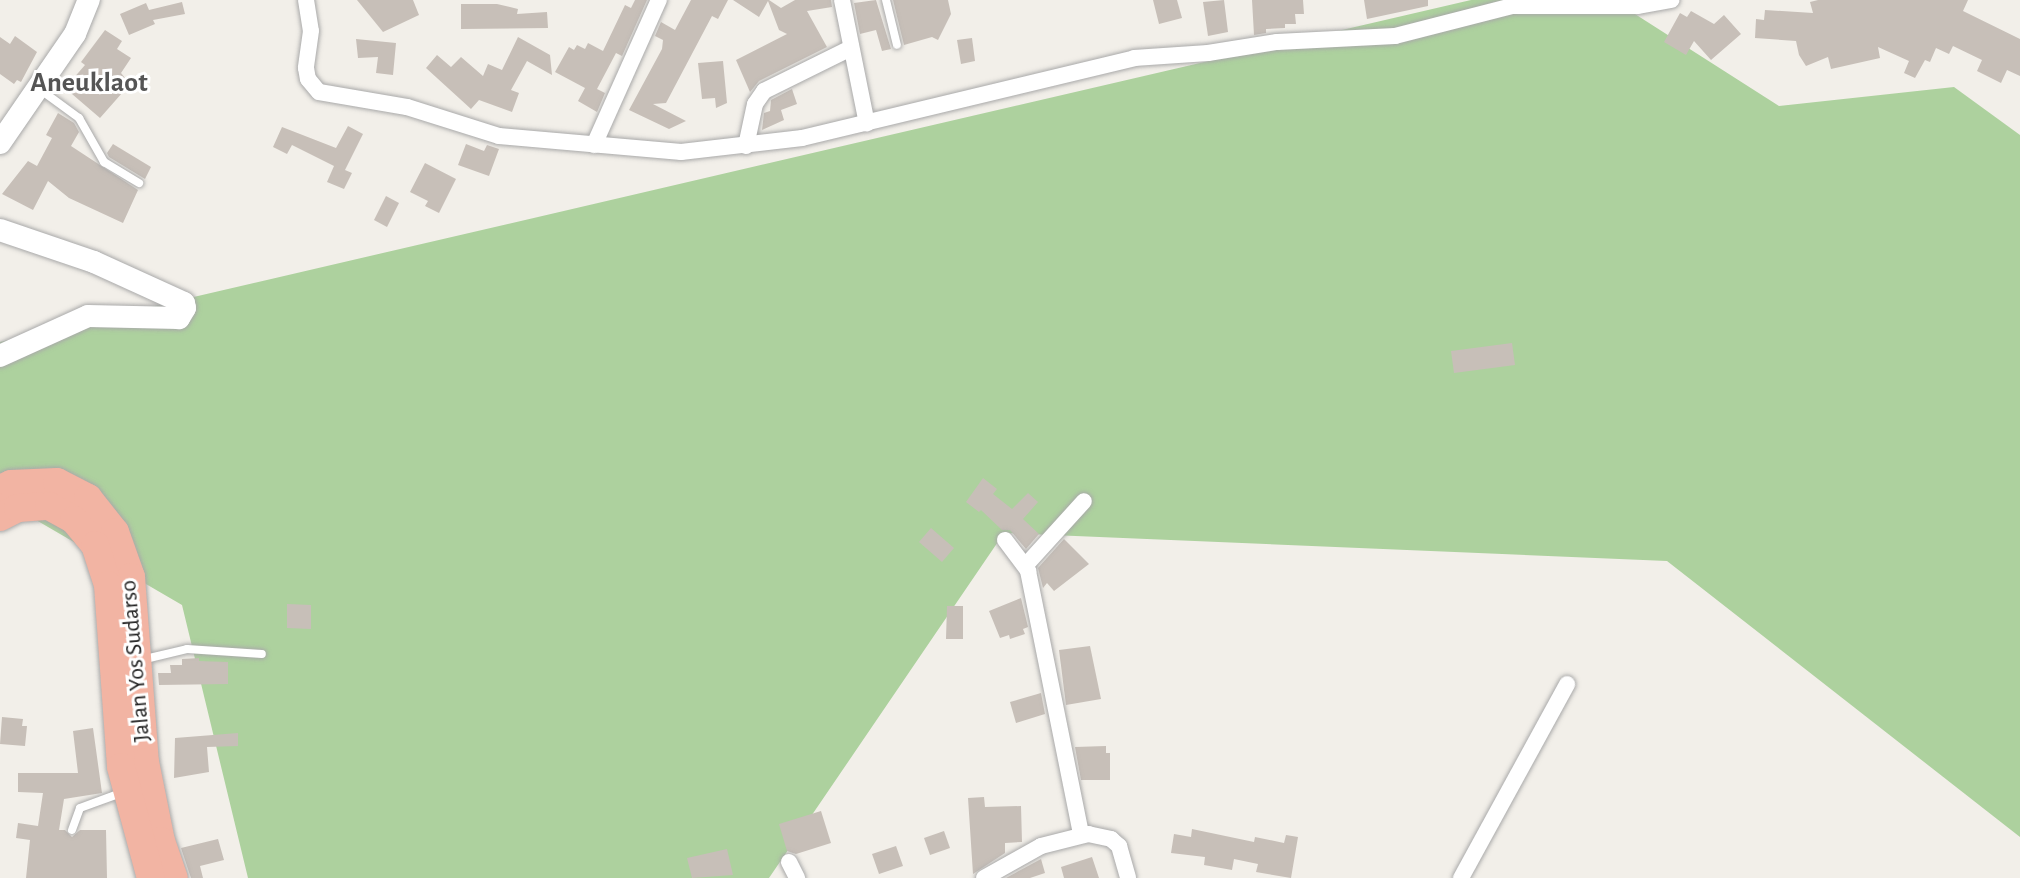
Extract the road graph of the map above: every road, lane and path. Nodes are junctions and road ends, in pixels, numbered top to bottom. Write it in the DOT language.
graph roads {
  1 [pos="306,0"];
  2 [pos="659,0"];
  3 [pos="842,0"];
  4 [pos="886,0"];
  5 [pos="1671,0"];
  6 [pos="94,2"];
  7 [pos="897,45"];
  8 [pos="851,48"];
  9 [pos="37,88"];
  10 [pos="867,124"];
  11 [pos="0,143"];
  12 [pos="594,145"];
  13 [pos="746,146"];
  14 [pos="139,183"];
  15 [pos="0,230"];
  16 [pos="0,356"];
  17 [pos="0,489"];
  18 [pos="1084,501"];
  19 [pos="0,517"];
  20 [pos="1005,540"];
  21 [pos="1026,565"];
  22 [pos="262,654"];
  23 [pos="136,661"];
  24 [pos="1567,684"];
  25 [pos="126,792"];
  26 [pos="72,830"];
  27 [pos="1081,835"];
  28 [pos="789,862"];
  29 [pos="151,878"];
  30 [pos="174,878"];
  31 [pos="797,878"];
  32 [pos="984,878"];
  33 [pos="1128,878"];
  34 [pos="1461,878"];
  1 -- 12 [label="street"];
  2 -- 12 [label="street"];
  3 -- 8 [label="street"];
  4 -- 7 [label="lane"];
  5 -- 10 [label="street"];
  6 -- 9 [label="street"];
  8 -- 10 [label="street"];
  8 -- 13 [label="street"];
  9 -- 11 [label="street"];
  9 -- 14 [label="lane"];
  10 -- 13 [label="street"];
  12 -- 13 [label="street"];
  15 -- 16 [label="street"];
  17 -- 23 [label="highway, Jalan Yos Sudarso"];
  18 -- 21 [label="street"];
  19 -- 25 [label="highway, Jalan Yos Sudarso"];
  20 -- 21 [label="street"];
  21 -- 27 [label="street"];
  22 -- 23 [label="lane"];
  23 -- 30 [label="highway, Jalan Yos Sudarso"];
  24 -- 34 [label="street"];
  25 -- 26 [label="lane"];
  25 -- 29 [label="highway, Jalan Yos Sudarso"];
  27 -- 32 [label="street"];
  27 -- 33 [label="street"];
  28 -- 31 [label="street"];
}
